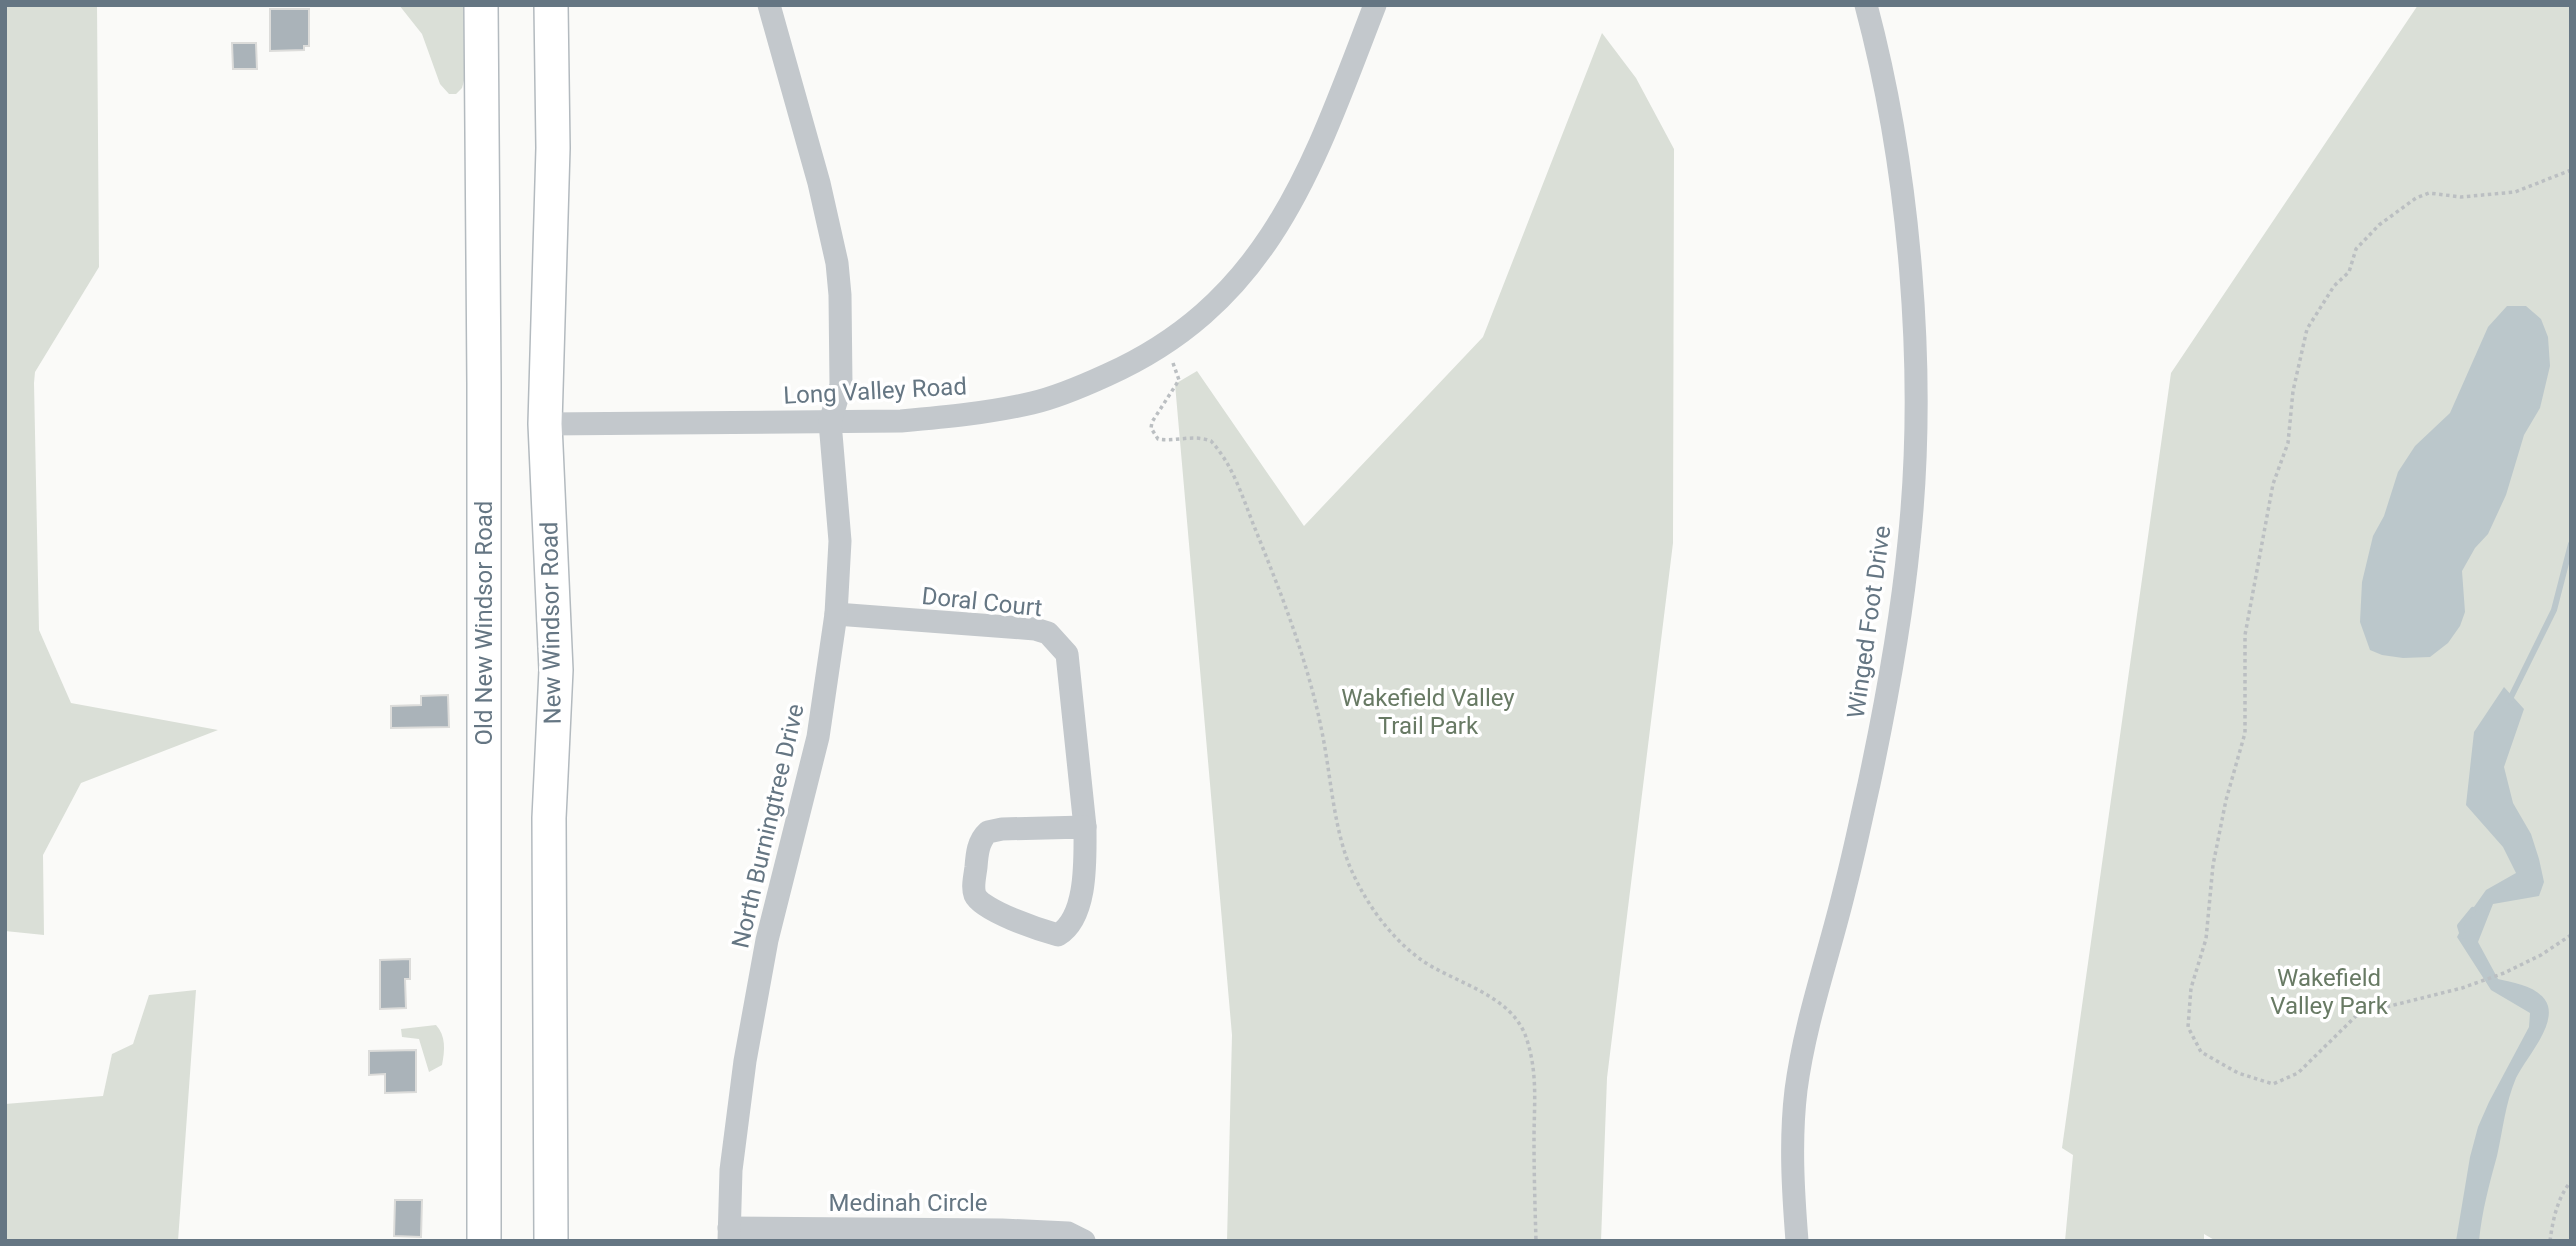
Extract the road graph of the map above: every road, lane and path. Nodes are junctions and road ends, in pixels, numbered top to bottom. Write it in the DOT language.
graph roads {
  1 [pos="481,5"];
  2 [pos="551,5"];
  3 [pos="769,5"];
  4 [pos="1375,5"];
  5 [pos="1866,5"];
  6 [pos="2571,170"];
  7 [pos="1166,345"];
  8 [pos="830,422"];
  9 [pos="544,424"];
  10 [pos="836,614"];
  11 [pos="1085,827"];
  12 [pos="2571,935"];
  13 [pos="2571,1181"];
  14 [pos="729,1235"];
  15 [pos="484,1241"];
  16 [pos="551,1241"];
  17 [pos="1084,1241"];
  18 [pos="1536,1241"];
  19 [pos="1797,1241"];
  20 [pos="2550,1241"];
  1 -- 15 [label="main road, Old New Windsor Road"];
  2 -- 9 [label="main road, New Windsor Road"];
  3 -- 8 [label="street"];
  4 -- 7 [label="street, Long Valley Road"];
  5 -- 19 [label="street, Winged Foot Drive"];
  6 -- 12 [label="path"];
  7 -- 8 [label="street, Long Valley Road"];
  7 -- 18 [label="path"];
  8 -- 9 [label="street, Long Valley Road"];
  8 -- 10 [label="street, North Burningtree Drive"];
  9 -- 16 [label="main road, New Windsor Road"];
  10 -- 11 [label="street, Doral Court"];
  10 -- 14 [label="street, North Burningtree Drive"];
  11 -- 11 [label="street, Doral Court"];
  13 -- 20 [label="path"];
  14 -- 17 [label="street, Medinah Circle"];
}
